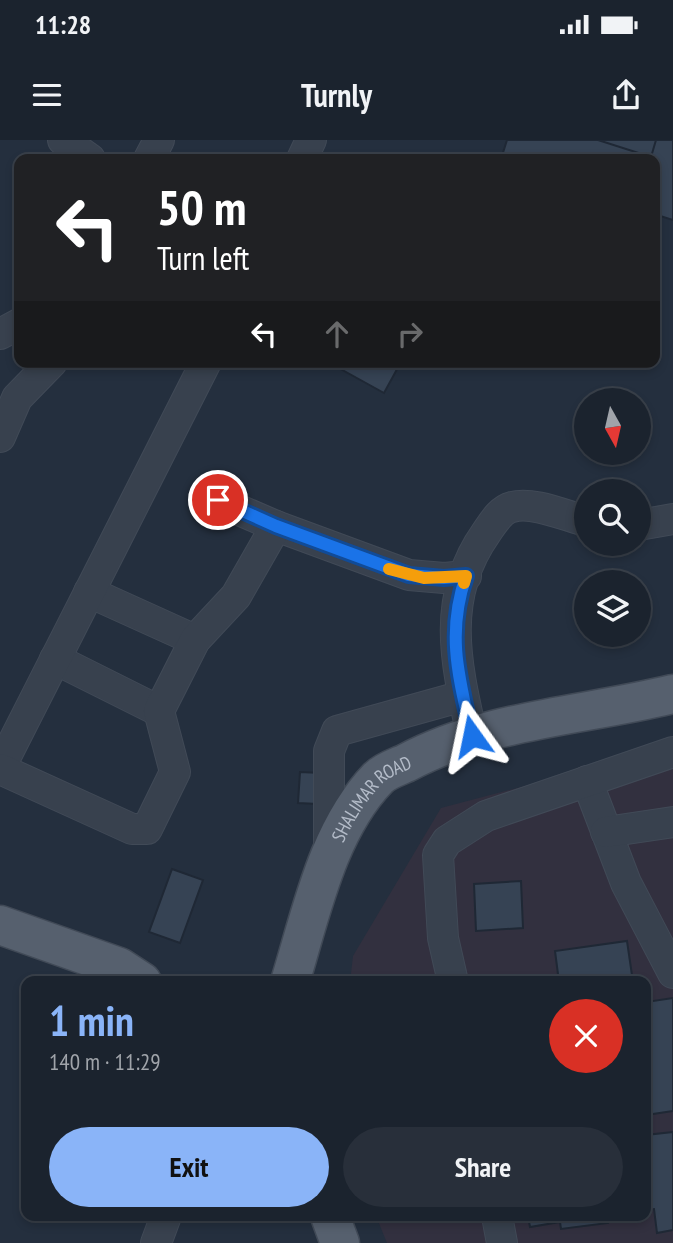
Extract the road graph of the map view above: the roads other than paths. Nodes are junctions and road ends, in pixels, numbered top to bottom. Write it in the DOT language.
graph roads {
  1 [pos="63,140"];
  2 [pos="83,154"];
  3 [pos="46,368"];
  4 [pos="203,368"];
  5 [pos="0,437"];
  6 [pos="218,500"];
  7 [pos="574,518"];
  8 [pos="673,519"];
  9 [pos="651,523"];
  10 [pos="276,526"];
  11 [pos="466,576"];
  12 [pos="89,592"];
  13 [pos="195,640"];
  14 [pos="55,659"];
  15 [pos="673,694"];
  16 [pos="463,696"];
  17 [pos="159,711"];
  18 [pos="673,715"];
  19 [pos="472,736"];
  20 [pos="673,752"];
  21 [pos="0,768"];
  22 [pos="587,781"];
  23 [pos="673,822"];
  24 [pos="606,832"];
  25 [pos="329,860"];
  26 [pos="0,926"];
  27 [pos="673,973"];
  28 [pos="132,976"];
  29 [pos="292,976"];
  30 [pos="313,976"];
  31 [pos="452,976"];
  32 [pos="164,1221"];
  33 [pos="306,1221"];
  34 [pos="332,1221"];
  35 [pos="498,1221"];
  36 [pos="156,1243"];
  37 [pos="313,1243"];
  38 [pos="340,1243"];
  39 [pos="502,1243"];
  1 -- 2 [label="street"];
  3 -- 5 [label="street"];
  4 -- 12 [label="street"];
  6 -- 10 [label="street"];
  7 -- 11 [label="street"];
  8 -- 9 [label="street"];
  10 -- 11 [label="street"];
  10 -- 13 [label="street"];
  11 -- 16 [label="street"];
  12 -- 13 [label="street"];
  12 -- 14 [label="street"];
  13 -- 17 [label="street"];
  14 -- 17 [label="street"];
  14 -- 21 [label="street"];
  15 -- 19 [label="main road, SHALIMAR ROAD"];
  16 -- 19 [label="street"];
  16 -- 25 [label="street"];
  17 -- 21 [label="street"];
  18 -- 30 [label="main road"];
  19 -- 25 [label="main road, SHALIMAR ROAD"];
  20 -- 22 [label="street"];
  22 -- 24 [label="street"];
  22 -- 31 [label="street"];
  23 -- 24 [label="street"];
  24 -- 27 [label="street"];
  25 -- 29 [label="main road, SHALIMAR ROAD"];
  26 -- 28 [label="main road"];
  32 -- 36 [label="street"];
  33 -- 37 [label="main road"];
  34 -- 38 [label="main road"];
  35 -- 39 [label="street"];
}
